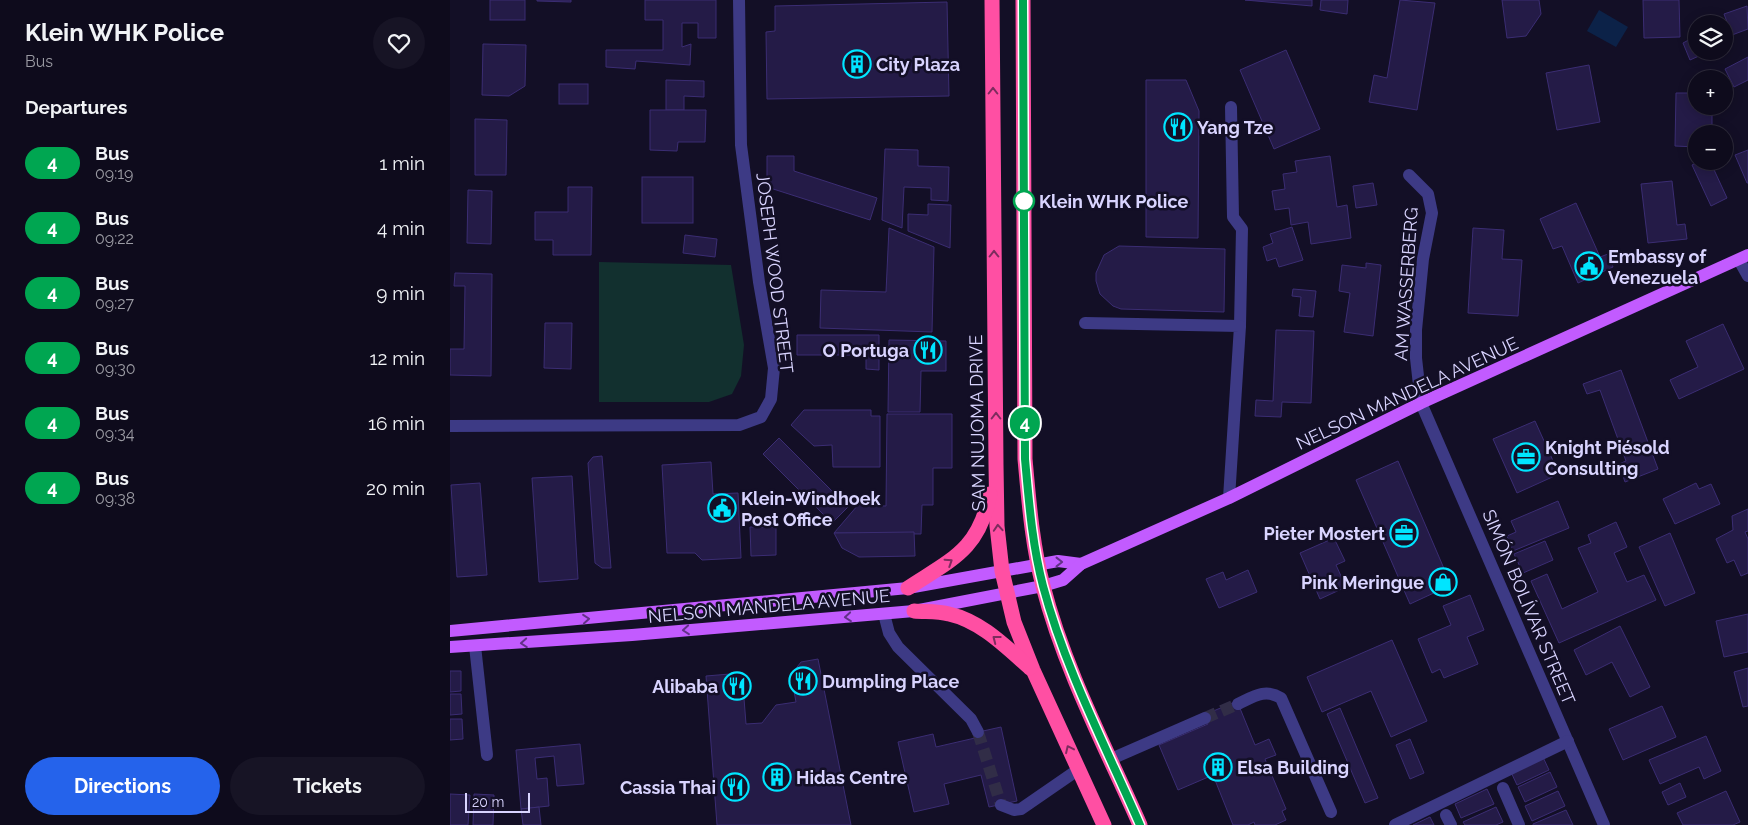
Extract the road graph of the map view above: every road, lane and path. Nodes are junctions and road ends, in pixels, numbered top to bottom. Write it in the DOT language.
graph roads {
  1 [pos="739,0"];
  2 [pos="992,0"];
  3 [pos="1023,0"];
  4 [pos="1232,107"];
  5 [pos="1409,174"];
  6 [pos="1744,257"];
  7 [pos="1748,276"];
  8 [pos="1085,323"];
  9 [pos="1240,326"];
  10 [pos="1421,403"];
  11 [pos="450,426"];
  12 [pos="996,465"];
  13 [pos="1229,498"];
  14 [pos="1038,564"];
  15 [pos="1081,564"];
  16 [pos="1002,571"];
  17 [pos="1043,586"];
  18 [pos="908,588"];
  19 [pos="1006,594"];
  20 [pos="914,611"];
  21 [pos="884,614"];
  22 [pos="450,631"];
  23 [pos="476,646"];
  24 [pos="450,647"];
  25 [pos="1033,670"];
  26 [pos="1238,704"];
  27 [pos="1205,718"];
  28 [pos="978,732"];
  29 [pos="1568,741"];
  30 [pos="487,755"];
  31 [pos="1111,759"];
  32 [pos="1079,769"];
  33 [pos="1502,788"];
  34 [pos="1001,805"];
  35 [pos="1331,812"];
  36 [pos="1104,825"];
  37 [pos="1140,825"];
  38 [pos="1395,825"];
  39 [pos="1520,825"];
  40 [pos="1604,825"];
  1 -- 11 [label="street, JOSEPH WOOD STREET"];
  12 -- 2 [label="highway, SAM NUJOMA DRIVE, one-way"];
  3 -- 14 [label="highway"];
  4 -- 9 [label="street"];
  5 -- 10 [label="street, AM WASSERBERG"];
  6 -- 7 [label="street"];
  6 -- 10 [label="main road, NELSON MANDELA AVENUE"];
  8 -- 9 [label="street"];
  9 -- 13 [label="street"];
  10 -- 13 [label="main road, NELSON MANDELA AVENUE"];
  10 -- 29 [label="street, SIMÓN BOLÍVAR STREET"];
  16 -- 12 [label="highway, SAM NUJOMA DRIVE, one-way"];
  18 -- 12 [label="highway, one-way"];
  13 -- 15 [label="main road, NELSON MANDELA AVENUE"];
  14 -- 15 [label="main road, NELSON MANDELA AVENUE, one-way"];
  14 -- 16 [label="main road, NELSON MANDELA AVENUE"];
  14 -- 17 [label="highway"];
  15 -- 17 [label="main road, NELSON MANDELA AVENUE"];
  16 -- 18 [label="main road, NELSON MANDELA AVENUE"];
  16 -- 19 [label="highway, SAM NUJOMA DRIVE"];
  17 -- 19 [label="main road, NELSON MANDELA AVENUE"];
  17 -- 31 [label="highway"];
  22 -- 18 [label="main road, NELSON MANDELA AVENUE, one-way"];
  19 -- 20 [label="main road, NELSON MANDELA AVENUE"];
  19 -- 25 [label="highway, SAM NUJOMA DRIVE"];
  20 -- 21 [label="main road, NELSON MANDELA AVENUE"];
  25 -- 20 [label="highway, one-way"];
  21 -- 23 [label="main road, NELSON MANDELA AVENUE, one-way"];
  21 -- 28 [label="street"];
  23 -- 24 [label="main road, NELSON MANDELA AVENUE"];
  23 -- 30 [label="street"];
  32 -- 25 [label="highway, SAM NUJOMA DRIVE, one-way"];
  26 -- 35 [label="street"];
  27 -- 31 [label="street"];
  29 -- 38 [label="street"];
  29 -- 40 [label="street, SIMÓN BOLÍVAR STREET"];
  31 -- 37 [label="highway"];
  32 -- 34 [label="street"];
  32 -- 36 [label="highway, SAM NUJOMA DRIVE"];
  33 -- 39 [label="street"];
}
